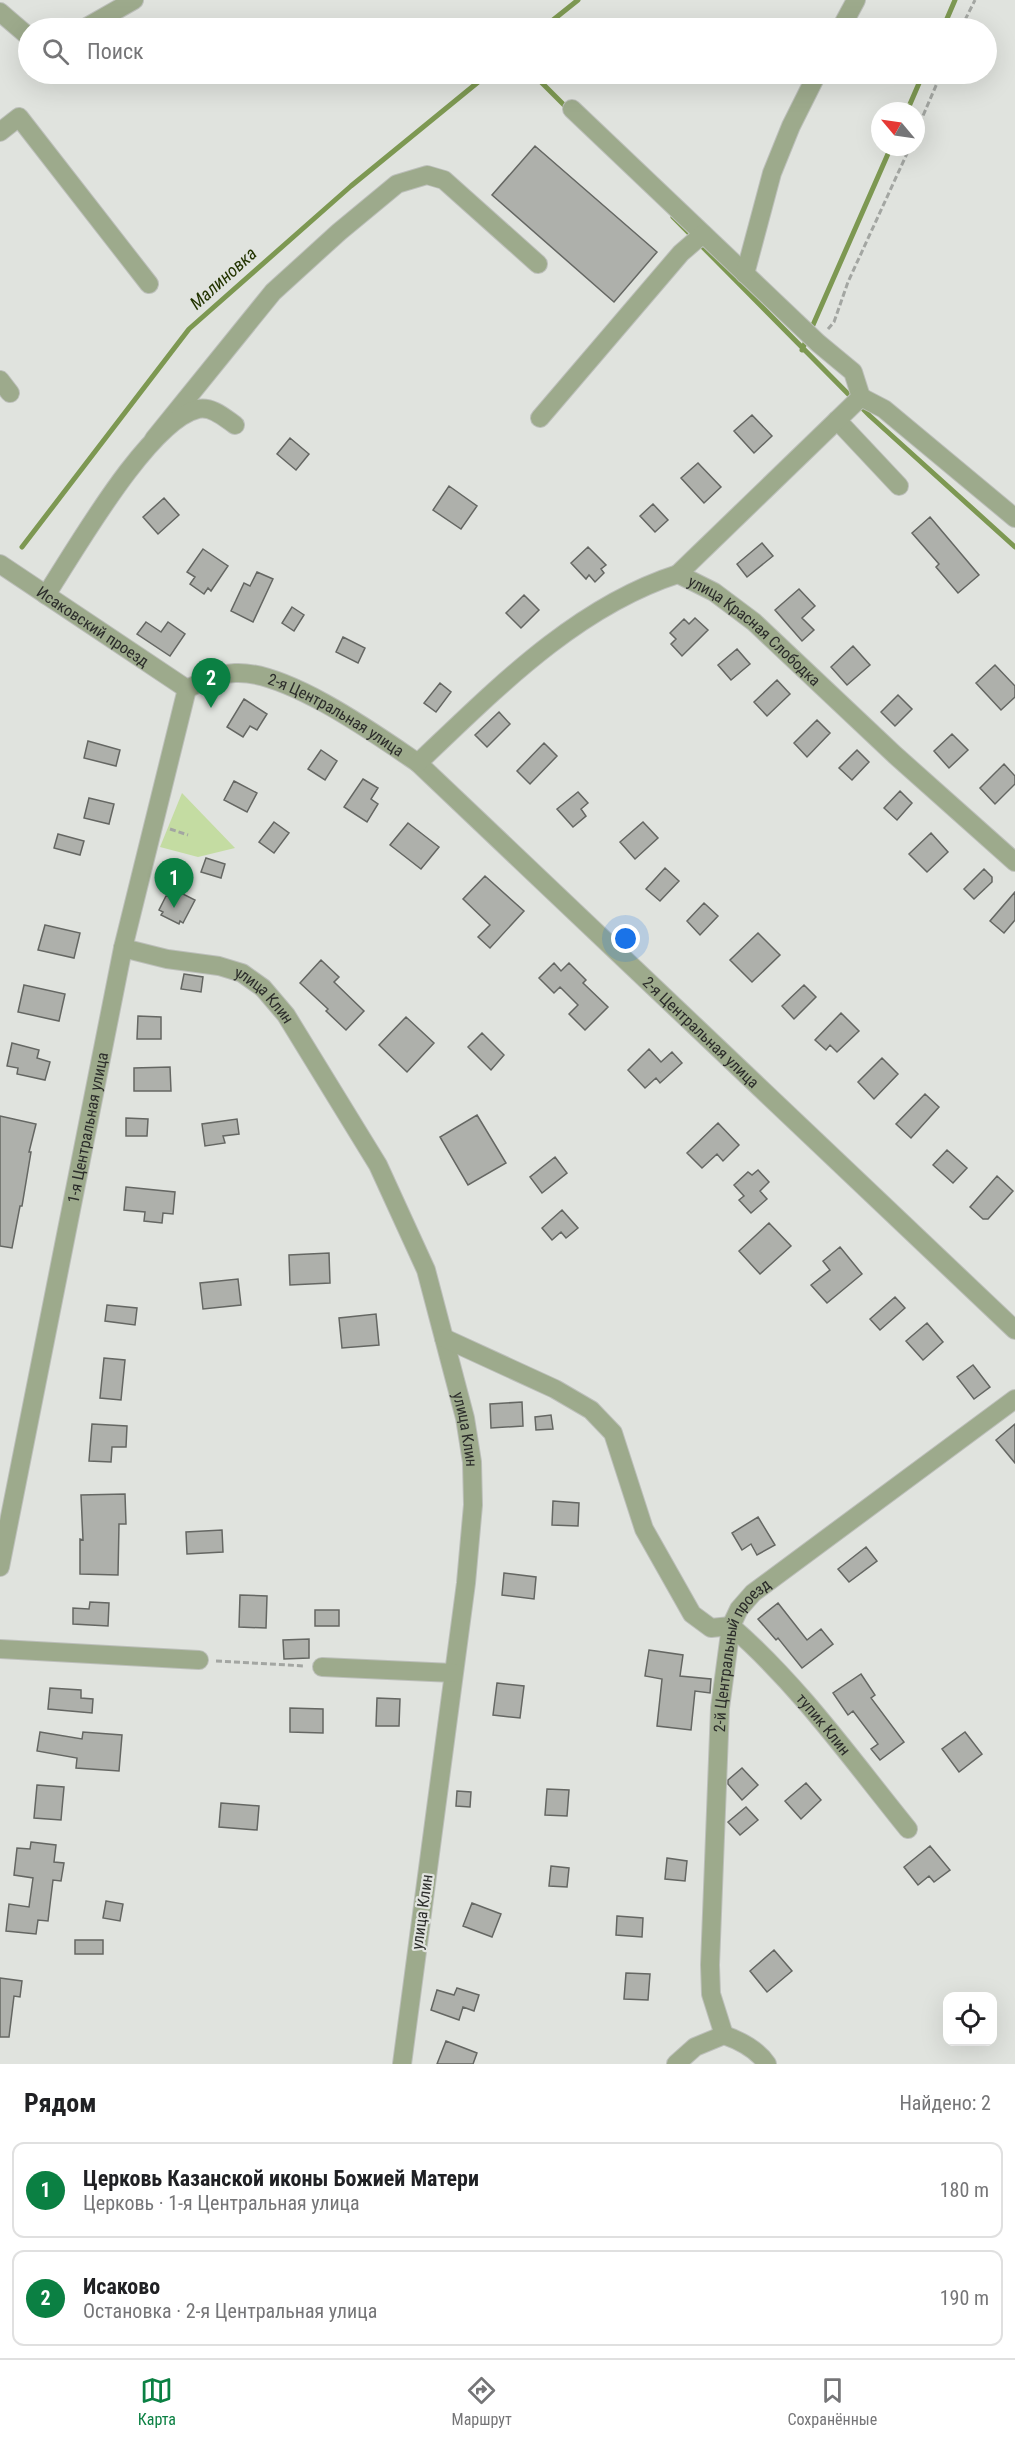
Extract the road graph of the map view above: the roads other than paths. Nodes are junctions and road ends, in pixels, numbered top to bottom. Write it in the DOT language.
graph roads {
  1 [pos="134,0"];
  2 [pos="856,0"];
  3 [pos="0,12"];
  4 [pos="102,18"];
  5 [pos="846,18"];
  6 [pos="18,27"];
  7 [pos="813,84"];
  8 [pos="572,109"];
  9 [pos="0,132"];
  10 [pos="703,234"];
  11 [pos="538,264"];
  12 [pos="746,274"];
  13 [pos="149,284"];
  14 [pos="861,397"];
  15 [pos="540,418"];
  16 [pos="837,420"];
  17 [pos="235,425"];
  18 [pos="153,440"];
  19 [pos="899,486"];
  20 [pos="1015,518"];
  21 [pos="0,564"];
  22 [pos="678,574"];
  23 [pos="46,595"];
  24 [pos="188,689"];
  25 [pos="418,763"];
  26 [pos="1015,862"];
  27 [pos="123,948"];
  28 [pos="1015,1330"];
  29 [pos="444,1338"];
  30 [pos="1015,1399"];
  31 [pos="0,1567"];
  32 [pos="731,1626"];
  33 [pos="0,1649"];
  34 [pos="199,1660"];
  35 [pos="322,1667"];
  36 [pos="453,1673"];
  37 [pos="908,1828"];
  38 [pos="724,2035"];
  39 [pos="402,2064"];
  40 [pos="676,2064"];
  41 [pos="767,2064"];
  1 -- 4 [label="street"];
  2 -- 5 [label="street"];
  3 -- 6 [label="street"];
  7 -- 12 [label="street"];
  8 -- 10 [label="street"];
  9 -- 13 [label="street"];
  10 -- 12 [label="street"];
  10 -- 15 [label="street"];
  11 -- 18 [label="street"];
  12 -- 14 [label="street"];
  14 -- 16 [label="street"];
  14 -- 20 [label="street"];
  16 -- 19 [label="street"];
  16 -- 22 [label="street"];
  17 -- 18 [label="street"];
  18 -- 23 [label="street"];
  21 -- 23 [label="street, Исаковский проезд"];
  22 -- 25 [label="street, улица Красная Слободка"];
  22 -- 26 [label="street, улица Красная Слободка"];
  23 -- 24 [label="street, Исаковский проезд"];
  24 -- 25 [label="street, 2-я Центральная улица"];
  24 -- 27 [label="street, 1-я Центральная улица"];
  25 -- 28 [label="street, 2-я Центральная улица"];
  27 -- 29 [label="street, улица Клин"];
  27 -- 31 [label="street, 1-я Центральная улица"];
  29 -- 32 [label="street"];
  29 -- 36 [label="street, улица Клин"];
  30 -- 32 [label="street, 2-й Центральный проезд"];
  32 -- 37 [label="street, тупик Клин"];
  32 -- 38 [label="street, 2-й Центральный проезд"];
  33 -- 34 [label="street"];
  35 -- 36 [label="street"];
  36 -- 39 [label="street, улица Клин"];
  38 -- 40 [label="street"];
  38 -- 41 [label="street"];
}
